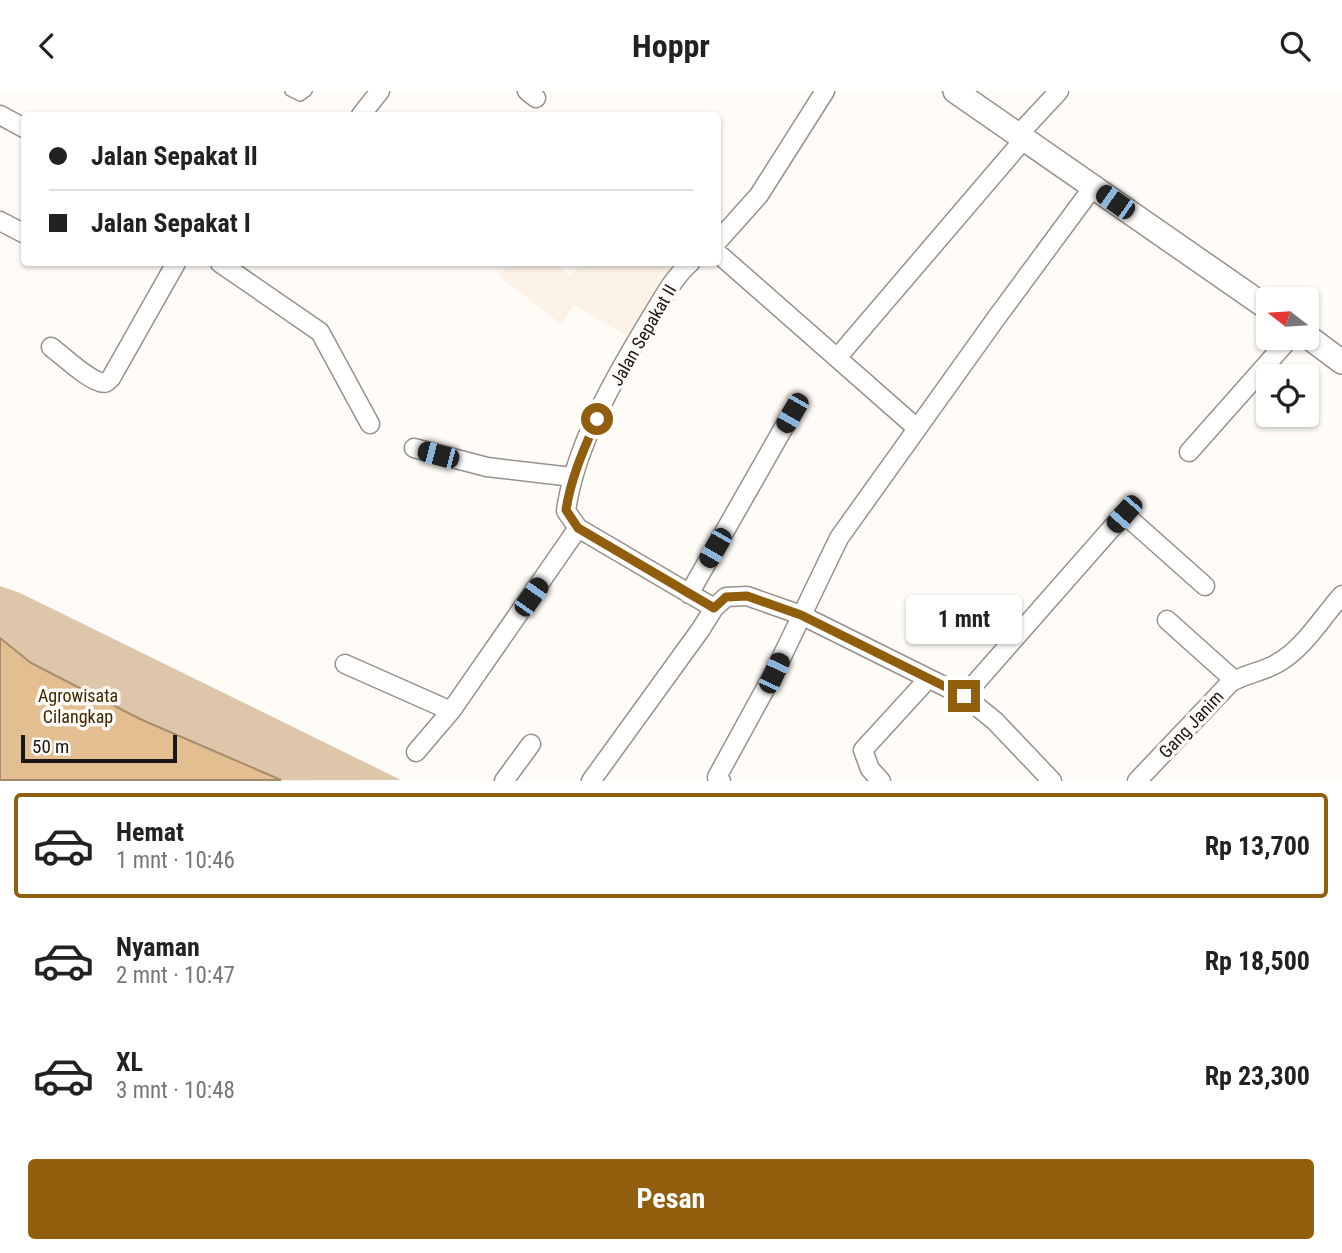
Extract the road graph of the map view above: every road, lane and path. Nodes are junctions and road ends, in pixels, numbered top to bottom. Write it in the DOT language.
graph roads {
  1 [pos="290,91"];
  2 [pos="307,91"];
  3 [pos="380,91"];
  4 [pos="825,91"];
  5 [pos="955,91"];
  6 [pos="1059,91"];
  7 [pos="363,112"];
  8 [pos="0,115"];
  9 [pos="21,126"];
  10 [pos="1021,137"];
  11 [pos="1093,187"];
  12 [pos="0,221"];
  13 [pos="21,232"];
  14 [pos="721,245"];
  15 [pos="721,250"];
  16 [pos="174,266"];
  17 [pos="233,266"];
  18 [pos="687,266"];
  19 [pos="1256,300"];
  20 [pos="1320,346"];
  21 [pos="51,347"];
  22 [pos="1279,350"];
  23 [pos="837,358"];
  24 [pos="1342,362"];
  25 [pos="792,413"];
  26 [pos="911,423"];
  27 [pos="370,424"];
  28 [pos="414,448"];
  29 [pos="1189,452"];
  30 [pos="572,477"];
  31 [pos="578,528"];
  32 [pos="1205,586"];
  33 [pos="690,594"];
  34 [pos="1342,594"];
  35 [pos="714,608"];
  36 [pos="801,615"];
  37 [pos="1167,620"];
  38 [pos="345,664"];
  39 [pos="928,679"];
  40 [pos="1234,680"];
  41 [pos="964,696"];
  42 [pos="452,711"];
  43 [pos="531,744"];
  44 [pos="416,752"];
  45 [pos="717,779"];
  46 [pos="504,781"];
  47 [pos="591,781"];
  48 [pos="881,781"];
  49 [pos="1052,781"];
  50 [pos="1137,781"];
  1 -- 2 [label="lane"];
  3 -- 7 [label="street"];
  4 -- 14 [label="street"];
  5 -- 10 [label="street"];
  6 -- 10 [label="street"];
  8 -- 9 [label="street"];
  10 -- 11 [label="street"];
  10 -- 23 [label="street"];
  11 -- 19 [label="street"];
  11 -- 36 [label="street"];
  12 -- 13 [label="street"];
  15 -- 23 [label="street"];
  16 -- 21 [label="street"];
  17 -- 27 [label="street"];
  18 -- 30 [label="street, Jalan Sepakat II"];
  20 -- 24 [label="street"];
  22 -- 29 [label="street"];
  23 -- 26 [label="street"];
  25 -- 33 [label="street"];
  28 -- 30 [label="street"];
  30 -- 31 [label="street, Jalan Sepakat II"];
  31 -- 33 [label="street"];
  31 -- 42 [label="street"];
  32 -- 41 [label="street"];
  33 -- 35 [label="street"];
  34 -- 40 [label="street, Gang Janim"];
  35 -- 36 [label="street"];
  35 -- 47 [label="street"];
  36 -- 39 [label="street"];
  36 -- 45 [label="street"];
  37 -- 40 [label="street"];
  38 -- 42 [label="street"];
  39 -- 41 [label="street"];
  39 -- 48 [label="street"];
  40 -- 50 [label="street, Gang Janim"];
  41 -- 49 [label="street"];
  42 -- 44 [label="street"];
  43 -- 46 [label="street"];
}
